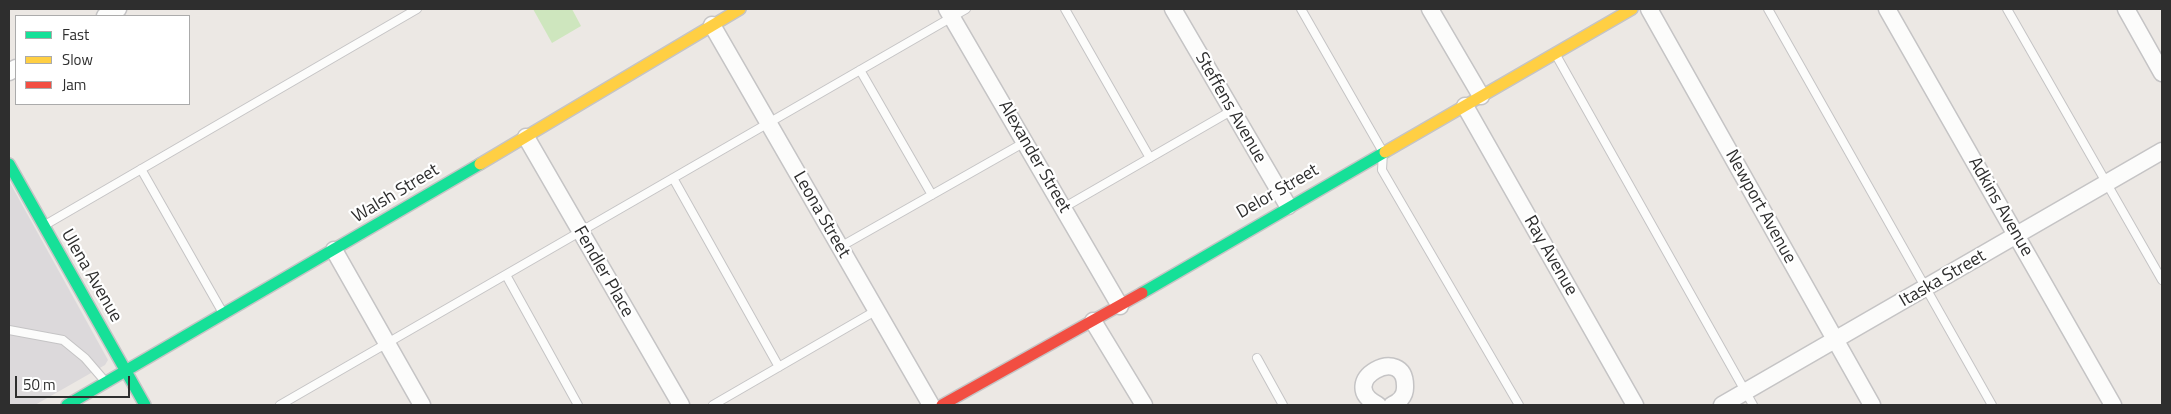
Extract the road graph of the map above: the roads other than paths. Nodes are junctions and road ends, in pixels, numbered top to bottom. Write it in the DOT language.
graph roads {
  1 [pos="118,9"];
  2 [pos="417,9"];
  3 [pos="740,9"];
  4 [pos="1065,9"];
  5 [pos="1173,9"];
  6 [pos="1301,9"];
  7 [pos="1430,9"];
  8 [pos="1632,9"];
  9 [pos="1649,9"];
  10 [pos="1768,9"];
  11 [pos="1887,9"];
  12 [pos="2007,9"];
  13 [pos="2126,9"];
  14 [pos="955,11"];
  15 [pos="107,15"];
  16 [pos="712,25"];
  17 [pos="1555,54"];
  18 [pos="860,70"];
  19 [pos="2162,73"];
  20 [pos="1481,96"];
  21 [pos="1465,106"];
  22 [pos="1231,111"];
  23 [pos="768,123"];
  24 [pos="526,137"];
  25 [pos="1025,142"];
  26 [pos="2162,151"];
  27 [pos="1383,152"];
  28 [pos="1150,158"];
  29 [pos="9,164"];
  30 [pos="141,169"];
  31 [pos="673,178"];
  32 [pos="2108,183"];
  33 [pos="932,195"];
  34 [pos="1288,206"];
  35 [pos="1063,208"];
  36 [pos="43,226"];
  37 [pos="579,232"];
  38 [pos="2017,236"];
  39 [pos="840,247"];
  40 [pos="334,250"];
  41 [pos="506,275"];
  42 [pos="2162,280"];
  43 [pos="1926,289"];
  44 [pos="1120,306"];
  45 [pos="877,310"];
  46 [pos="224,315"];
  47 [pos="1093,321"];
  48 [pos="9,330"];
  49 [pos="1835,340"];
  50 [pos="387,343"];
  51 [pos="1257,358"];
  52 [pos="779,368"];
  53 [pos="126,372"];
  54 [pos="107,383"];
  55 [pos="1749,399"];
  56 [pos="67,405"];
  57 [pos="145,405"];
  58 [pos="280,405"];
  59 [pos="422,405"];
  60 [pos="578,405"];
  61 [pos="681,405"];
  62 [pos="713,405"];
  63 [pos="931,405"];
  64 [pos="942,405"];
  65 [pos="1144,405"];
  66 [pos="1284,405"];
  67 [pos="1378,405"];
  68 [pos="1394,405"];
  69 [pos="1518,405"];
  70 [pos="1635,405"];
  71 [pos="1722,405"];
  72 [pos="1872,405"];
  73 [pos="1992,405"];
  74 [pos="2113,405"];
  1 -- 15 [label="street"];
  2 -- 30 [label="lane"];
  3 -- 16 [label="street, Walsh Street"];
  4 -- 28 [label="lane"];
  5 -- 22 [label="street, Steffens Avenue"];
  6 -- 27 [label="lane"];
  7 -- 20 [label="street"];
  8 -- 17 [label="street, Delor Street"];
  9 -- 49 [label="street, Newport Avenue"];
  10 -- 43 [label="lane"];
  11 -- 38 [label="street, Adkins Avenue"];
  12 -- 32 [label="lane"];
  13 -- 19 [label="street"];
  14 -- 18 [label="lane"];
  14 -- 25 [label="street, Alexander Street"];
  16 -- 23 [label="street, Leona Street"];
  16 -- 24 [label="street, Walsh Street"];
  17 -- 20 [label="street, Delor Street"];
  17 -- 55 [label="lane"];
  18 -- 23 [label="lane"];
  18 -- 33 [label="lane"];
  20 -- 21 [label="street, Delor Street"];
  21 -- 27 [label="street, Delor Street"];
  21 -- 70 [label="street, Ray Avenue"];
  22 -- 28 [label="lane"];
  22 -- 34 [label="street, Steffens Avenue"];
  23 -- 31 [label="lane"];
  23 -- 39 [label="street, Leona Street"];
  24 -- 37 [label="street, Fendler Place"];
  24 -- 40 [label="street, Walsh Street"];
  25 -- 33 [label="lane"];
  25 -- 35 [label="street, Alexander Street"];
  26 -- 32 [label="street, Itaska Street"];
  27 -- 34 [label="street, Delor Street"];
  27 -- 69 [label="lane"];
  28 -- 35 [label="lane"];
  29 -- 36 [label="street, Ulena Avenue"];
  30 -- 36 [label="lane"];
  30 -- 46 [label="lane"];
  31 -- 37 [label="lane"];
  31 -- 52 [label="lane"];
  32 -- 38 [label="street, Itaska Street"];
  32 -- 42 [label="lane"];
  33 -- 39 [label="lane"];
  34 -- 44 [label="street, Delor Street"];
  35 -- 44 [label="street, Alexander Street"];
  36 -- 53 [label="street, Ulena Avenue"];
  37 -- 41 [label="lane"];
  37 -- 61 [label="street, Fendler Place"];
  38 -- 43 [label="street, Itaska Street"];
  38 -- 74 [label="street, Adkins Avenue"];
  39 -- 45 [label="street, Leona Street"];
  40 -- 46 [label="street, Walsh Street"];
  40 -- 50 [label="street"];
  41 -- 50 [label="lane"];
  41 -- 60 [label="lane"];
  43 -- 49 [label="street, Itaska Street"];
  43 -- 73 [label="lane"];
  44 -- 47 [label="street, Delor Street"];
  45 -- 52 [label="lane"];
  45 -- 63 [label="street, Leona Street"];
  46 -- 53 [label="street, Walsh Street"];
  47 -- 64 [label="street, Delor Street"];
  47 -- 65 [label="street"];
  48 -- 54 [label="lane"];
  49 -- 55 [label="street, Itaska Street"];
  49 -- 72 [label="street, Newport Avenue"];
  50 -- 58 [label="lane"];
  50 -- 59 [label="street"];
  51 -- 66 [label="lane"];
  52 -- 62 [label="lane"];
  53 -- 54 [label="street, Walsh Street"];
  53 -- 57 [label="street, Ulena Avenue"];
  54 -- 56 [label="street, Walsh Street"];
  55 -- 71 [label="street, Itaska Street"];
  67 -- 68 [label="street"];
}
